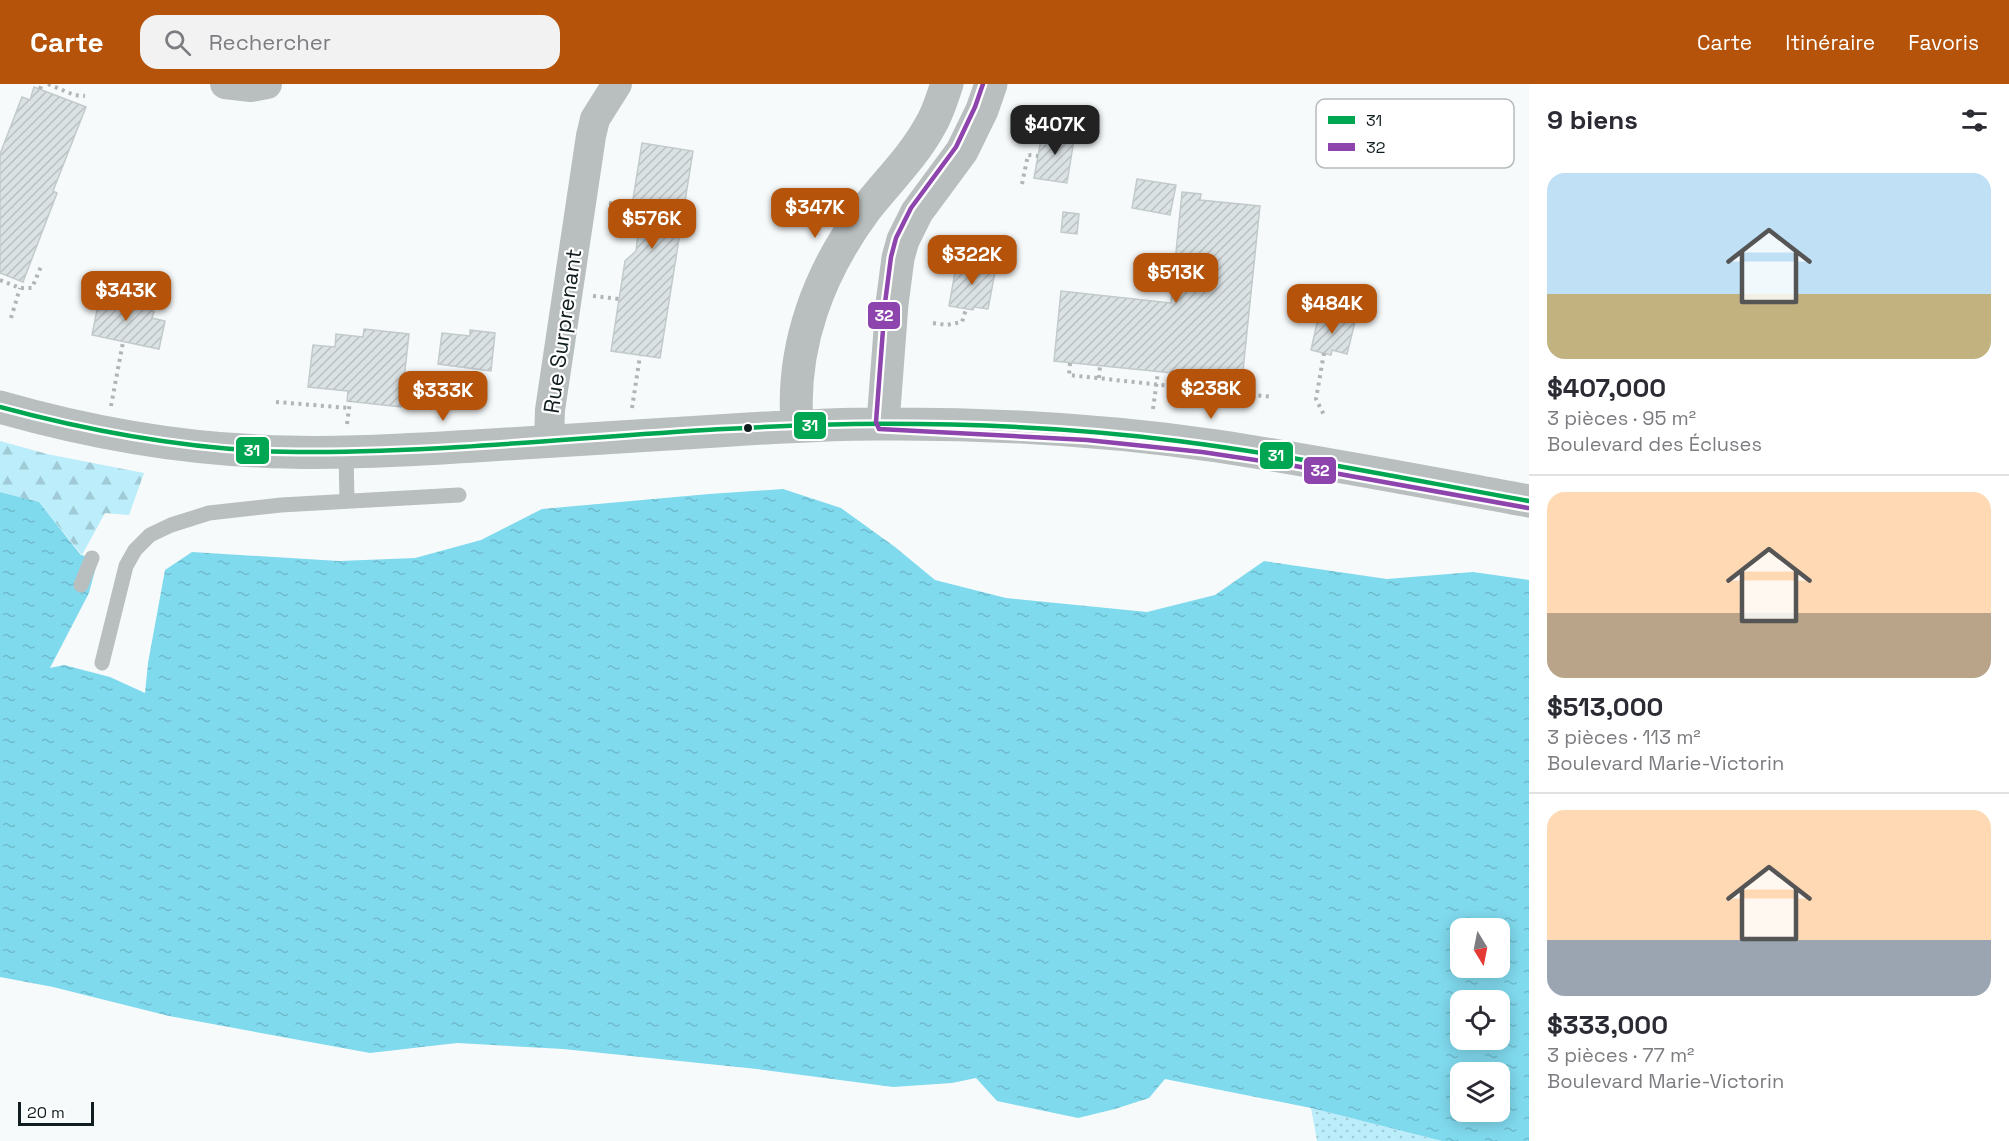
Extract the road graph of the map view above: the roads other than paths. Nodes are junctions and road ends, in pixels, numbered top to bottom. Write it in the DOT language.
graph roads {
  1 [pos="225,84"];
  2 [pos="267,84"];
  3 [pos="617,84"];
  4 [pos="947,84"];
  5 [pos="991,84"];
  6 [pos="0,407"];
  7 [pos="883,423"];
  8 [pos="797,425"];
  9 [pos="549,441"];
  10 [pos="346,443"];
  11 [pos="459,495"];
  12 [pos="347,501"];
  13 [pos="1529,501"];
  14 [pos="92,558"];
  15 [pos="81,585"];
  16 [pos="102,663"];
  1 -- 2 [label="street"];
  3 -- 9 [label="street, Rue Surprenant"];
  4 -- 8 [label="street"];
  5 -- 7 [label="street"];
  6 -- 10 [label="street"];
  7 -- 8 [label="street"];
  7 -- 13 [label="street"];
  8 -- 9 [label="street"];
  9 -- 10 [label="street"];
  10 -- 12 [label="lane"];
  11 -- 12 [label="lane"];
  12 -- 16 [label="lane"];
  14 -- 15 [label="lane"];
}
